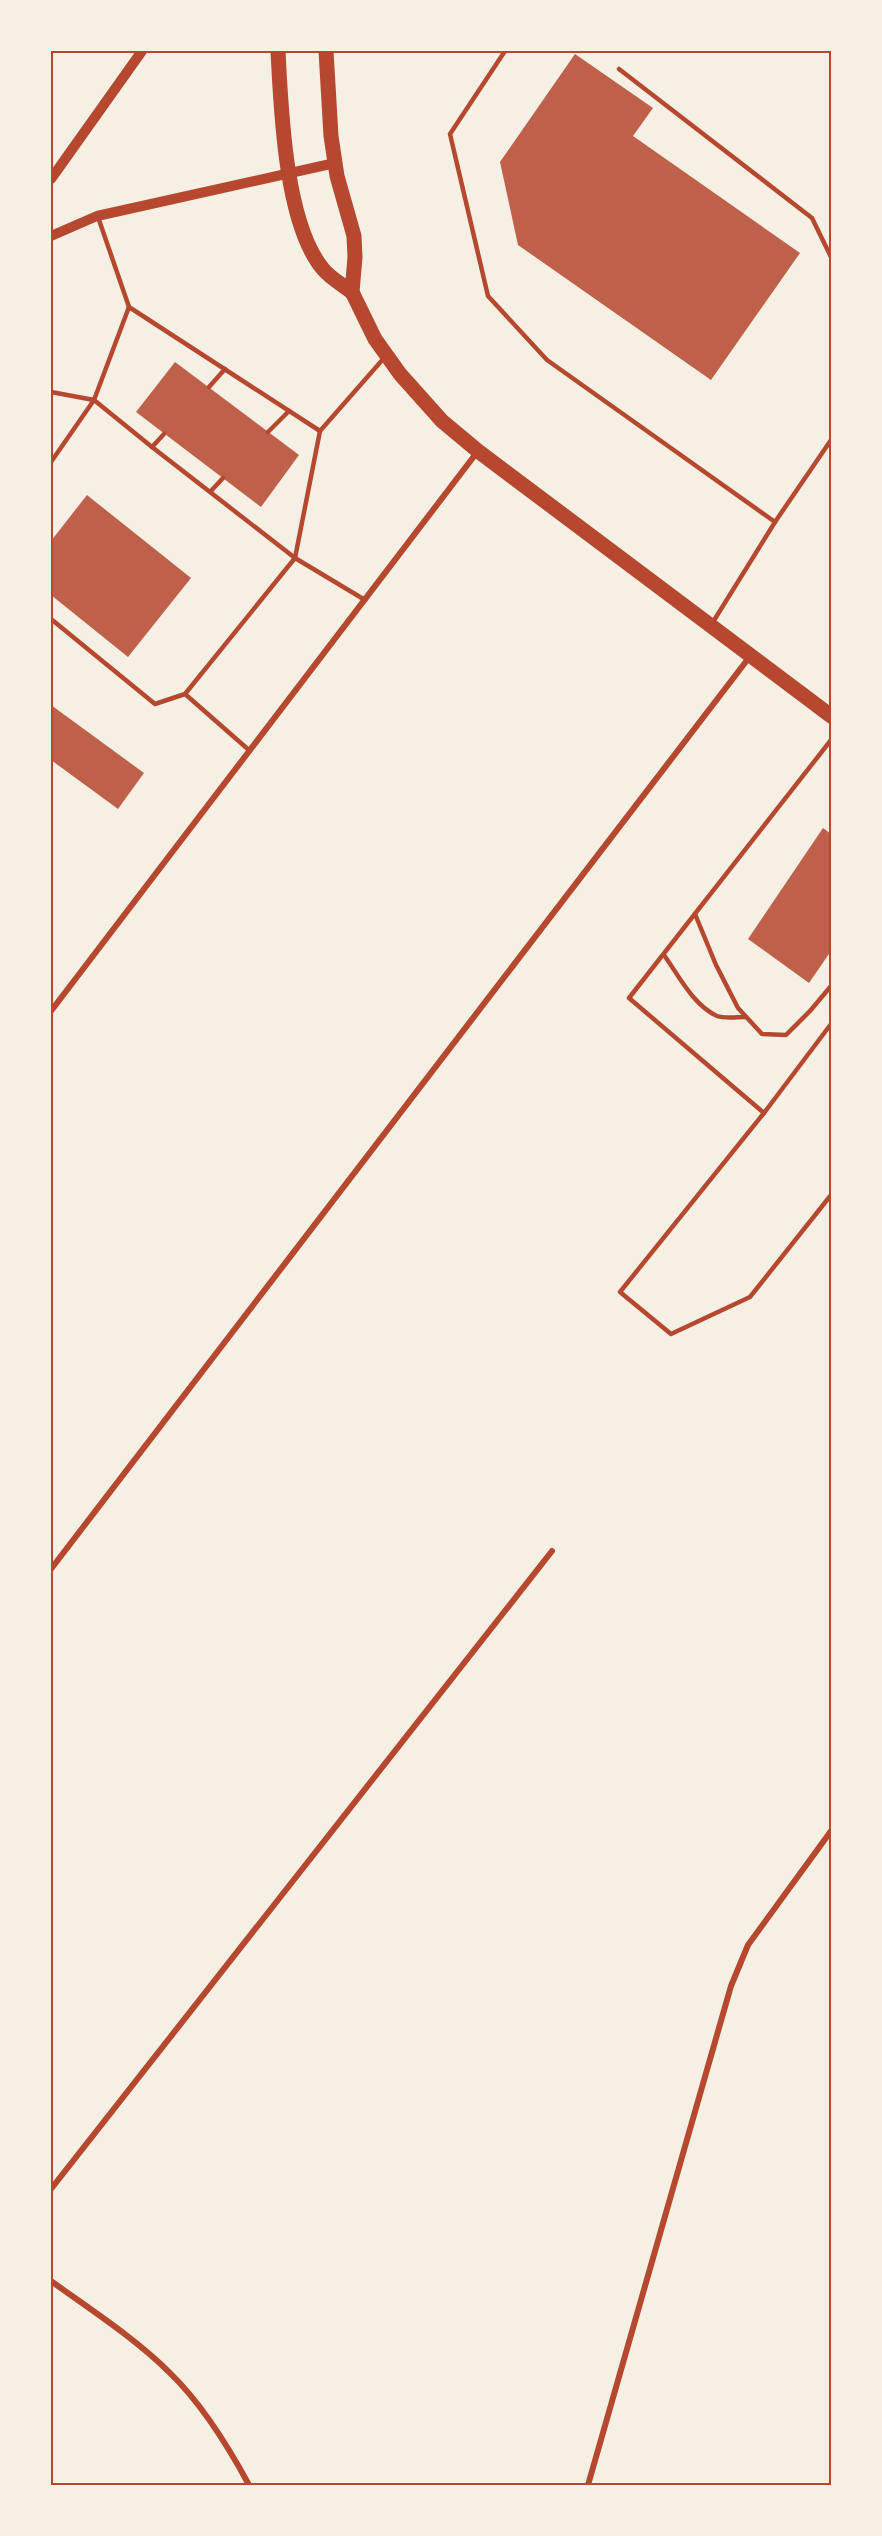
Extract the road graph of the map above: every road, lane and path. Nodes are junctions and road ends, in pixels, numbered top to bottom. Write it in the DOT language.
graph roads {
  1 [pos="142,51"];
  2 [pos="278,51"];
  3 [pos="327,51"];
  4 [pos="505,51"];
  5 [pos="619,69"];
  6 [pos="335,163"];
  7 [pos="290,175"];
  8 [pos="51,179"];
  9 [pos="97,216"];
  10 [pos="51,236"];
  11 [pos="831,257"];
  12 [pos="352,292"];
  13 [pos="129,307"];
  14 [pos="386,356"];
  15 [pos="225,369"];
  16 [pos="209,387"];
  17 [pos="51,392"];
  18 [pos="94,400"];
  19 [pos="289,411"];
  20 [pos="320,431"];
  21 [pos="268,432"];
  22 [pos="164,434"];
  23 [pos="831,440"];
  24 [pos="152,447"];
  25 [pos="478,451"];
  26 [pos="51,462"];
  27 [pos="223,478"];
  28 [pos="211,491"];
  29 [pos="775,522"];
  30 [pos="295,558"];
  31 [pos="364,600"];
  32 [pos="51,619"];
  33 [pos="711,624"];
  34 [pos="751,655"];
  35 [pos="185,694"];
  36 [pos="831,716"];
  37 [pos="831,740"];
  38 [pos="249,751"];
  39 [pos="695,914"];
  40 [pos="664,955"];
  41 [pos="831,986"];
  42 [pos="51,1011"];
  43 [pos="747,1017"];
  44 [pos="831,1024"];
  45 [pos="764,1113"];
  46 [pos="831,1195"];
  47 [pos="552,1551"];
  48 [pos="51,1569"];
  49 [pos="831,1831"];
  50 [pos="51,2189"];
  51 [pos="51,2281"];
  52 [pos="249,2485"];
  53 [pos="588,2485"];
  1 -- 8 [label="street"];
  2 -- 7 [label="main road"];
  3 -- 6 [label="main road"];
  4 -- 29 [label="lane"];
  5 -- 11 [label="lane"];
  6 -- 7 [label="street"];
  6 -- 12 [label="main road"];
  7 -- 9 [label="street"];
  7 -- 12 [label="main road"];
  9 -- 10 [label="street"];
  9 -- 13 [label="lane"];
  12 -- 14 [label="main road"];
  13 -- 15 [label="lane"];
  13 -- 18 [label="lane"];
  14 -- 20 [label="lane"];
  14 -- 25 [label="main road"];
  15 -- 16 [label="lane"];
  15 -- 19 [label="lane"];
  17 -- 18 [label="lane"];
  18 -- 24 [label="lane"];
  18 -- 26 [label="lane"];
  19 -- 20 [label="lane"];
  19 -- 21 [label="lane"];
  20 -- 30 [label="lane"];
  22 -- 24 [label="lane"];
  23 -- 29 [label="lane"];
  24 -- 28 [label="lane"];
  25 -- 31 [label="street"];
  25 -- 33 [label="main road"];
  27 -- 28 [label="lane"];
  28 -- 30 [label="lane"];
  29 -- 33 [label="lane"];
  30 -- 31 [label="lane"];
  30 -- 35 [label="lane"];
  31 -- 38 [label="street"];
  32 -- 35 [label="lane"];
  33 -- 34 [label="main road"];
  34 -- 36 [label="main road"];
  34 -- 48 [label="street"];
  35 -- 38 [label="lane"];
  37 -- 39 [label="lane"];
  38 -- 42 [label="street"];
  39 -- 40 [label="lane"];
  39 -- 43 [label="lane"];
  40 -- 43 [label="lane"];
  40 -- 45 [label="lane"];
  41 -- 43 [label="lane"];
  44 -- 45 [label="lane"];
  45 -- 46 [label="lane"];
  47 -- 50 [label="street"];
  49 -- 53 [label="street"];
  51 -- 52 [label="street"];
}
